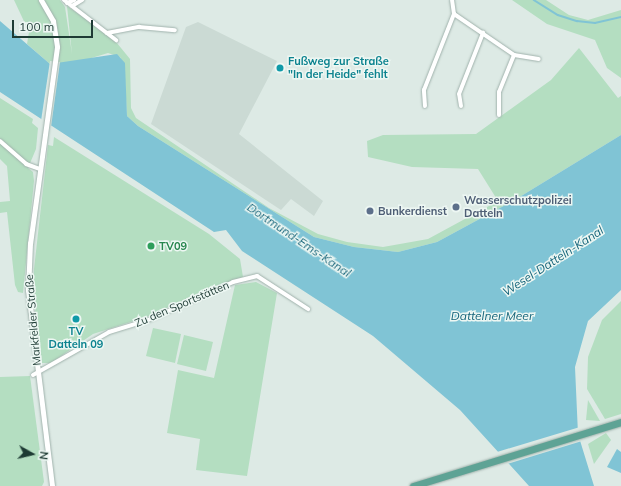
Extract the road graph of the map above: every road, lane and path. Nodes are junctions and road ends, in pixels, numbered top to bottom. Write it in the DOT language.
graph roads {
  1 [pos="41,0"];
  2 [pos="74,0"];
  3 [pos="82,0"];
  4 [pos="452,0"];
  5 [pos="66,1"];
  6 [pos="72,6"];
  7 [pos="454,14"];
  8 [pos="175,30"];
  9 [pos="107,32"];
  10 [pos="483,33"];
  11 [pos="116,40"];
  12 [pos="514,55"];
  13 [pos="539,59"];
  14 [pos="425,106"];
  15 [pos="461,106"];
  16 [pos="499,115"];
  17 [pos="0,141"];
  18 [pos="40,169"];
  19 [pos="308,309"];
  20 [pos="36,374"];
  21 [pos="621,422"];
  22 [pos="52,486"];
  23 [pos="413,486"];
  1 -- 18 [label="street, Markfelder Straße"];
  2 -- 5 [label="street"];
  3 -- 6 [label="street"];
  4 -- 7 [label="street"];
  5 -- 6 [label="street"];
  6 -- 9 [label="street"];
  7 -- 10 [label="street"];
  7 -- 14 [label="street"];
  8 -- 9 [label="street"];
  9 -- 11 [label="street"];
  10 -- 12 [label="street"];
  10 -- 15 [label="street"];
  12 -- 13 [label="street"];
  12 -- 16 [label="street"];
  17 -- 18 [label="street"];
  18 -- 20 [label="street, Markfelder Straße"];
  19 -- 20 [label="street, Zu den Sportstätten"];
  20 -- 22 [label="street, Markfelder Straße"];
  21 -- 23 [label="main road"];
}
